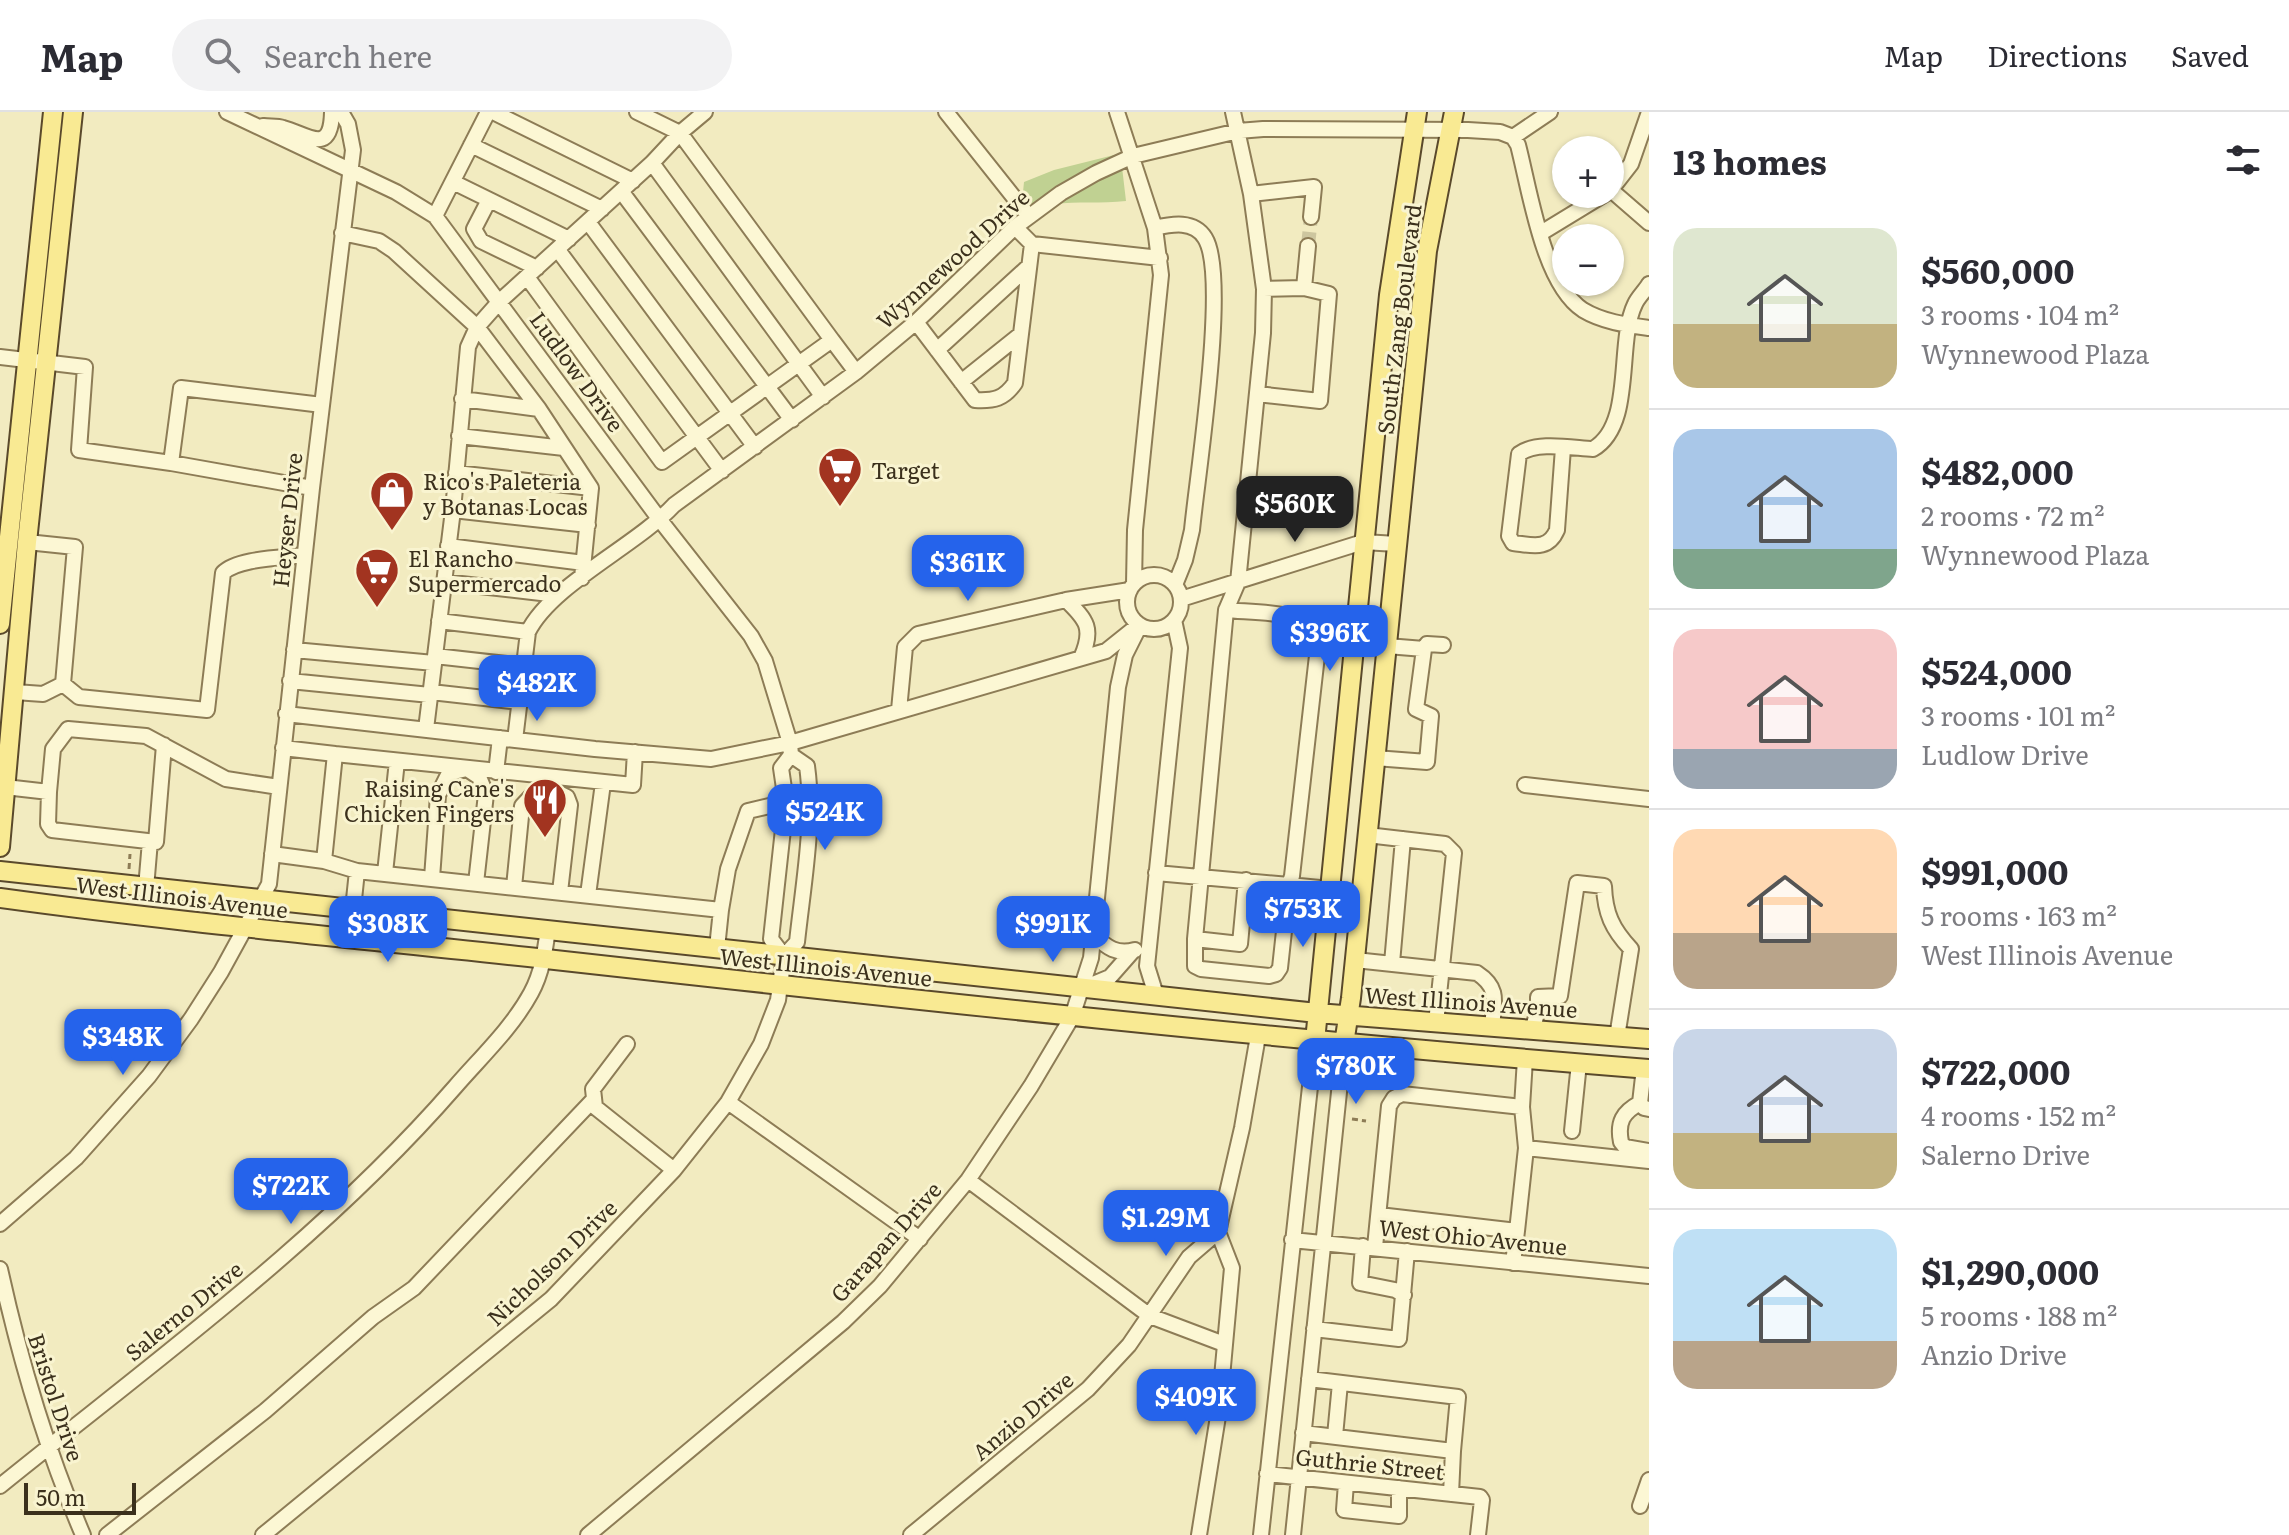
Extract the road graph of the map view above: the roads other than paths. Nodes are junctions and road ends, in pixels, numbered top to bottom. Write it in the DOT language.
graph roads {
  1 [pos="53,112"];
  2 [pos="73,112"];
  3 [pos="227,112"];
  4 [pos="332,112"];
  5 [pos="341,112"];
  6 [pos="490,112"];
  7 [pos="637,112"];
  8 [pos="705,112"];
  9 [pos="946,112"];
  10 [pos="1117,112"];
  11 [pos="1233,112"];
  12 [pos="1386,112"];
  13 [pos="1550,112"];
  14 [pos="1649,112"];
  15 [pos="1416,120"];
  16 [pos="1452,121"];
  17 [pos="257,126"];
  18 [pos="1383,128"];
  19 [pos="1238,131"];
  20 [pos="680,133"];
  21 [pos="1513,137"];
  22 [pos="471,145"];
  23 [pos="1133,156"];
  24 [pos="652,163"];
  25 [pos="349,170"];
  26 [pos="1624,173"];
  27 [pos="453,182"];
  28 [pos="627,186"];
  29 [pos="1251,194"];
  30 [pos="489,200"];
  31 [pos="1624,204"];
  32 [pos="1582,208"];
  33 [pos="602,209"];
  34 [pos="1028,215"];
  35 [pos="435,216"];
  36 [pos="1311,217"];
  37 [pos="588,222"];
  38 [pos="1649,223"];
  39 [pos="1015,227"];
  40 [pos="1155,228"];
  41 [pos="342,233"];
  42 [pos="1541,233"];
  43 [pos="563,244"];
  44 [pos="1032,244"];
  45 [pos="1308,246"];
  46 [pos="1160,258"];
  47 [pos="1029,266"];
  48 [pos="532,273"];
  49 [pos="1649,284"];
  50 [pos="1304,288"];
  51 [pos="1264,289"];
  52 [pos="500,301"];
  53 [pos="916,322"];
  54 [pos="1629,326"];
  55 [pos="477,327"];
  56 [pos="1649,328"];
  57 [pos="1021,334"];
  58 [pos="832,340"];
  59 [pos="937,350"];
  60 [pos="0,357"];
  61 [pos="37,361"];
  62 [pos="799,364"];
  63 [pos="856,372"];
  64 [pos="961,382"];
  65 [pos="767,387"];
  66 [pos="1257,394"];
  67 [pos="823,397"];
  68 [pos="462,399"];
  69 [pos="322,405"];
  70 [pos="539,409"];
  71 [pos="730,414"];
  72 [pos="792,420"];
  73 [pos="459,436"];
  74 [pos="697,437"];
  75 [pos="755,447"];
  76 [pos="564,448"];
  77 [pos="1563,448"];
  78 [pos="171,463"];
  79 [pos="722,471"];
  80 [pos="456,473"];
  81 [pos="312,488"];
  82 [pos="591,488"];
  83 [pos="453,510"];
  84 [pos="660,520"];
  85 [pos="588,525"];
  86 [pos="27,542"];
  87 [pos="1363,542"];
  88 [pos="1397,544"];
  89 [pos="448,546"];
  90 [pos="304,555"];
  91 [pos="584,563"];
  92 [pos="582,578"];
  93 [pos="444,582"];
  94 [pos="1238,582"];
  95 [pos="1132,587"];
  96 [pos="1178,592"];
  97 [pos="558,595"];
  98 [pos="1066,600"];
  99 [pos="1226,610"];
  100 [pos="1174,620"];
  101 [pos="439,621"];
  102 [pos="0,624"];
  103 [pos="1139,625"];
  104 [pos="528,632"];
  105 [pos="1443,645"];
  106 [pos="1387,646"];
  107 [pos="1424,649"];
  108 [pos="294,650"];
  109 [pos="1081,658"];
  110 [pos="434,660"];
  111 [pos="524,666"];
  112 [pos="290,681"];
  113 [pos="63,684"];
  114 [pos="15,692"];
  115 [pos="430,694"];
  116 [pos="520,702"];
  117 [pos="899,710"];
  118 [pos="286,714"];
  119 [pos="426,729"];
  120 [pos="500,738"];
  121 [pos="515,740"];
  122 [pos="164,745"];
  123 [pos="283,748"];
  124 [pos="790,749"];
  125 [pos="635,752"];
  126 [pos="335,754"];
  127 [pos="1375,758"];
  128 [pos="397,761"];
  129 [pos="467,769"];
  130 [pos="496,772"];
  131 [pos="525,776"];
  132 [pos="603,783"];
  133 [pos="1525,785"];
  134 [pos="5,787"];
  135 [pos="279,787"];
  136 [pos="49,792"];
  137 [pos="1649,799"];
  138 [pos="786,802"];
  139 [pos="522,806"];
  140 [pos="1367,835"];
  141 [pos="1403,839"];
  142 [pos="150,841"];
  143 [pos="0,847"];
  144 [pos="272,854"];
  145 [pos="324,861"];
  146 [pos="0,871"];
  147 [pos="357,871"];
  148 [pos="385,873"];
  149 [pos="1156,873"];
  150 [pos="1201,876"];
  151 [pos="432,878"];
  152 [pos="1246,880"];
  153 [pos="476,883"];
  154 [pos="1289,885"];
  155 [pos="514,887"];
  156 [pos="146,888"];
  157 [pos="1330,889"];
  158 [pos="560,892"];
  159 [pos="588,895"];
  160 [pos="0,898"];
  161 [pos="260,899"];
  162 [pos="353,909"];
  163 [pos="721,910"];
  164 [pos="243,928"];
  165 [pos="548,929"];
  166 [pos="1094,935"];
  167 [pos="1195,939"];
  168 [pos="1149,943"];
  169 [pos="717,948"];
  170 [pos="1132,952"];
  171 [pos="784,956"];
  172 [pos="544,959"];
  173 [pos="1355,960"];
  174 [pos="1392,963"];
  175 [pos="1442,968"];
  176 [pos="781,986"];
  177 [pos="1081,988"];
  178 [pos="1156,995"];
  179 [pos="1317,1013"];
  180 [pos="1348,1016"];
  181 [pos="1072,1017"];
  182 [pos="1436,1023"];
  183 [pos="1492,1027"];
  184 [pos="1532,1031"];
  185 [pos="1258,1036"];
  186 [pos="1617,1037"];
  187 [pos="1649,1039"];
  188 [pos="1315,1041"];
  189 [pos="627,1044"];
  190 [pos="1344,1044"];
  191 [pos="1525,1059"];
  192 [pos="1579,1063"];
  193 [pos="1647,1068"];
  194 [pos="594,1099"];
  195 [pos="728,1102"];
  196 [pos="1645,1106"];
  197 [pos="1522,1107"];
  198 [pos="1572,1131"];
  199 [pos="1526,1148"];
  200 [pos="1649,1151"];
  201 [pos="1649,1161"];
  202 [pos="674,1170"];
  203 [pos="968,1180"];
  204 [pos="1379,1215"];
  205 [pos="0,1224"];
  206 [pos="1517,1231"];
  207 [pos="1218,1232"];
  208 [pos="920,1239"];
  209 [pos="1292,1240"];
  210 [pos="1322,1243"];
  211 [pos="1369,1247"];
  212 [pos="1407,1251"];
  213 [pos="1513,1263"];
  214 [pos="0,1269"];
  215 [pos="1649,1276"];
  216 [pos="1404,1295"];
  217 [pos="1150,1316"];
  218 [pos="1314,1329"];
  219 [pos="1224,1344"];
  220 [pos="1309,1379"];
  221 [pos="1342,1384"];
  222 [pos="1303,1433"];
  223 [pos="1335,1436"];
  224 [pos="49,1447"];
  225 [pos="1453,1451"];
  226 [pos="1267,1474"];
  227 [pos="1299,1477"];
  228 [pos="1649,1480"];
  229 [pos="1346,1483"];
  230 [pos="0,1486"];
  231 [pos="1399,1488"];
  232 [pos="1451,1494"];
  233 [pos="1640,1506"];
  234 [pos="83,1535"];
  235 [pos="107,1535"];
  236 [pos="263,1535"];
  237 [pos="588,1535"];
  238 [pos="911,1535"];
  239 [pos="1199,1535"];
  240 [pos="1261,1535"];
  241 [pos="1293,1535"];
  242 [pos="1478,1535"];
  1 -- 61 [label="main road"];
  2 -- 61 [label="main road"];
  3 -- 17 [label="street, Ludlow Drive"];
  4 -- 17 [label="street"];
  5 -- 25 [label="street, Heyser Drive"];
  6 -- 22 [label="street"];
  6 -- 28 [label="street"];
  7 -- 20 [label="street"];
  8 -- 20 [label="street"];
  9 -- 34 [label="street"];
  10 -- 23 [label="street"];
  11 -- 19 [label="street"];
  12 -- 18 [label="street"];
  13 -- 21 [label="street"];
  14 -- 26 [label="street"];
  15 -- 16 [label="street, Wynnewood Drive"];
  15 -- 18 [label="street, Wynnewood Drive"];
  15 -- 87 [label="main road, South Zang Boulevard"];
  16 -- 21 [label="street, Wynnewood Drive"];
  16 -- 88 [label="main road, South Zang Boulevard"];
  17 -- 25 [label="street, Ludlow Drive"];
  18 -- 19 [label="street, Wynnewood Drive"];
  19 -- 23 [label="street, Wynnewood Drive"];
  19 -- 29 [label="street"];
  20 -- 24 [label="street"];
  20 -- 58 [label="street"];
  21 -- 42 [label="street"];
  22 -- 27 [label="street"];
  22 -- 33 [label="street"];
  23 -- 34 [label="street, Wynnewood Drive"];
  23 -- 40 [label="street"];
  24 -- 28 [label="street"];
  24 -- 62 [label="street"];
  25 -- 35 [label="street, Ludlow Drive"];
  25 -- 41 [label="street, Heyser Drive"];
  27 -- 30 [label="street"];
  27 -- 35 [label="street"];
  28 -- 33 [label="street"];
  28 -- 65 [label="street"];
  29 -- 36 [label="street"];
  29 -- 51 [label="street"];
  30 -- 43 [label="street"];
  30 -- 48 [label="street"];
  31 -- 38 [label="street"];
  32 -- 42 [label="street"];
  33 -- 37 [label="street"];
  34 -- 39 [label="street, Wynnewood Drive"];
  35 -- 52 [label="street, Ludlow Drive"];
  37 -- 43 [label="street"];
  37 -- 71 [label="street"];
  39 -- 44 [label="street"];
  39 -- 53 [label="street, Wynnewood Drive"];
  40 -- 46 [label="street"];
  40 -- 96 [label="street"];
  41 -- 55 [label="street"];
  41 -- 69 [label="street, Heyser Drive"];
  42 -- 54 [label="street"];
  43 -- 48 [label="street"];
  43 -- 74 [label="street"];
  44 -- 46 [label="street"];
  44 -- 47 [label="street"];
  45 -- 50 [label="street"];
  46 -- 95 [label="street"];
  47 -- 57 [label="street"];
  47 -- 59 [label="street"];
  48 -- 52 [label="street"];
  48 -- 74 [label="street"];
  49 -- 54 [label="street"];
  50 -- 51 [label="street"];
  50 -- 66 [label="street"];
  51 -- 66 [label="street"];
  52 -- 55 [label="street"];
  52 -- 84 [label="street, Ludlow Drive"];
  53 -- 59 [label="street"];
  53 -- 63 [label="street, Wynnewood Drive"];
  54 -- 56 [label="street"];
  54 -- 77 [label="street"];
  55 -- 68 [label="street"];
  55 -- 70 [label="street"];
  57 -- 64 [label="street"];
  57 -- 64 [label="street"];
  58 -- 62 [label="street"];
  58 -- 63 [label="street"];
  59 -- 64 [label="street"];
  60 -- 61 [label="street"];
  61 -- 78 [label="street"];
  61 -- 86 [label="main road"];
  61 -- 102 [label="main road"];
  62 -- 65 [label="street"];
  62 -- 67 [label="street"];
  63 -- 67 [label="street, Wynnewood Drive"];
  65 -- 71 [label="street"];
  65 -- 72 [label="street"];
  66 -- 94 [label="street"];
  67 -- 72 [label="street, Wynnewood Drive"];
  68 -- 70 [label="street"];
  68 -- 73 [label="street"];
  69 -- 78 [label="street"];
  69 -- 81 [label="street, Heyser Drive"];
  70 -- 76 [label="street"];
  71 -- 74 [label="street"];
  71 -- 75 [label="street"];
  72 -- 75 [label="street, Wynnewood Drive"];
  73 -- 76 [label="street"];
  73 -- 80 [label="street"];
  74 -- 79 [label="street"];
  75 -- 79 [label="street, Wynnewood Drive"];
  76 -- 82 [label="street"];
  77 -- 77 [label="street"];
  78 -- 81 [label="street"];
  79 -- 84 [label="street, Wynnewood Drive"];
  80 -- 82 [label="street"];
  80 -- 83 [label="street"];
  81 -- 90 [label="street, Heyser Drive"];
  82 -- 85 [label="street"];
  83 -- 85 [label="street"];
  83 -- 89 [label="street"];
  84 -- 92 [label="street, Wynnewood Drive"];
  84 -- 124 [label="street, Ludlow Drive"];
  85 -- 91 [label="street"];
  86 -- 113 [label="street"];
  86 -- 114 [label="main road"];
  87 -- 88 [label="street"];
  87 -- 94 [label="street"];
  87 -- 157 [label="main road, South Zang Boulevard"];
  88 -- 106 [label="main road, South Zang Boulevard"];
  89 -- 91 [label="street"];
  89 -- 93 [label="street"];
  90 -- 108 [label="street, Heyser Drive"];
  90 -- 113 [label="street"];
  91 -- 92 [label="street"];
  92 -- 97 [label="street, Wynnewood Drive"];
  93 -- 97 [label="street"];
  93 -- 101 [label="street"];
  94 -- 96 [label="street"];
  94 -- 99 [label="street"];
  95 -- 96 [label="street"];
  95 -- 98 [label="street"];
  95 -- 103 [label="street"];
  96 -- 100 [label="street"];
  97 -- 104 [label="street, Wynnewood Drive"];
  98 -- 109 [label="street"];
  98 -- 117 [label="street"];
  99 -- 150 [label="street"];
  99 -- 154 [label="street"];
  100 -- 103 [label="street"];
  100 -- 149 [label="street"];
  101 -- 104 [label="street"];
  101 -- 110 [label="street"];
  103 -- 109 [label="street"];
  103 -- 166 [label="street, Garapan Drive"];
  104 -- 111 [label="street"];
  105 -- 107 [label="street"];
  106 -- 107 [label="street"];
  106 -- 127 [label="main road, South Zang Boulevard"];
  107 -- 127 [label="street"];
  108 -- 110 [label="street"];
  108 -- 112 [label="street, Heyser Drive"];
  109 -- 117 [label="street"];
  110 -- 111 [label="street"];
  110 -- 115 [label="street"];
  111 -- 116 [label="street"];
  112 -- 115 [label="street"];
  112 -- 118 [label="street, Heyser Drive"];
  113 -- 114 [label="street"];
  114 -- 134 [label="main road"];
  115 -- 116 [label="street"];
  115 -- 119 [label="street"];
  116 -- 121 [label="street"];
  117 -- 124 [label="street"];
  118 -- 119 [label="street"];
  118 -- 123 [label="street, Heyser Drive"];
  119 -- 120 [label="street"];
  120 -- 121 [label="street"];
  120 -- 130 [label="street"];
  121 -- 125 [label="street"];
  122 -- 135 [label="street"];
  122 -- 136 [label="street"];
  122 -- 142 [label="street"];
  123 -- 126 [label="street"];
  123 -- 135 [label="street, Heyser Drive"];
  124 -- 125 [label="street"];
  124 -- 138 [label="street, Ludlow Drive"];
  124 -- 171 [label="street, Ludlow Drive"];
  125 -- 132 [label="street"];
  126 -- 128 [label="street"];
  126 -- 145 [label="street"];
  127 -- 140 [label="main road, South Zang Boulevard"];
  128 -- 129 [label="street"];
  128 -- 148 [label="street"];
  129 -- 130 [label="street"];
  129 -- 151 [label="street"];
  129 -- 153 [label="street"];
  130 -- 131 [label="street"];
  131 -- 132 [label="street"];
  131 -- 139 [label="street"];
  132 -- 159 [label="street"];
  133 -- 137 [label="street"];
  134 -- 136 [label="street"];
  134 -- 143 [label="main road"];
  135 -- 144 [label="street, Heyser Drive"];
  136 -- 142 [label="street"];
  138 -- 163 [label="street"];
  138 -- 171 [label="street, Ludlow Drive"];
  139 -- 155 [label="street"];
  139 -- 158 [label="street"];
  140 -- 141 [label="street"];
  140 -- 173 [label="main road, South Zang Boulevard"];
  141 -- 174 [label="street"];
  141 -- 175 [label="street"];
  142 -- 156 [label="street"];
  144 -- 145 [label="street"];
  144 -- 161 [label="street, Heyser Drive"];
  145 -- 147 [label="street"];
  146 -- 156 [label="main road, West Illinois Avenue"];
  147 -- 148 [label="street"];
  147 -- 162 [label="street"];
  148 -- 151 [label="street"];
  149 -- 150 [label="street"];
  149 -- 168 [label="street"];
  150 -- 152 [label="street"];
  150 -- 167 [label="street"];
  151 -- 153 [label="street"];
  152 -- 154 [label="street"];
  152 -- 167 [label="street"];
  153 -- 155 [label="street"];
  154 -- 157 [label="street"];
  154 -- 167 [label="street"];
  155 -- 158 [label="street"];
  156 -- 161 [label="main road, West Illinois Avenue"];
  157 -- 179 [label="main road, South Zang Boulevard"];
  158 -- 159 [label="street"];
  159 -- 163 [label="street"];
  160 -- 164 [label="main road, West Illinois Avenue"];
  161 -- 162 [label="main road, West Illinois Avenue"];
  161 -- 164 [label="street, Heyser Drive"];
  162 -- 165 [label="main road, West Illinois Avenue"];
  163 -- 169 [label="street"];
  164 -- 172 [label="main road, West Illinois Avenue"];
  164 -- 205 [label="street"];
  165 -- 169 [label="main road, West Illinois Avenue"];
  165 -- 172 [label="street, Salerno Drive"];
  166 -- 170 [label="street"];
  166 -- 177 [label="street, Garapan Drive"];
  168 -- 170 [label="street"];
  168 -- 178 [label="street"];
  169 -- 171 [label="main road, West Illinois Avenue"];
  170 -- 177 [label="street"];
  171 -- 176 [label="street, Nicholson Drive"];
  171 -- 177 [label="main road, West Illinois Avenue"];
  172 -- 176 [label="main road, West Illinois Avenue"];
  172 -- 224 [label="street, Salerno Drive"];
  173 -- 174 [label="street"];
  173 -- 180 [label="main road, South Zang Boulevard"];
  174 -- 175 [label="street"];
  175 -- 182 [label="street"];
  175 -- 183 [label="street"];
  176 -- 181 [label="main road, West Illinois Avenue"];
  176 -- 195 [label="street, Nicholson Drive"];
  177 -- 178 [label="main road, West Illinois Avenue"];
  177 -- 181 [label="street, Garapan Drive"];
  178 -- 179 [label="main road, West Illinois Avenue"];
  179 -- 180 [label="main road, West Illinois Avenue"];
  179 -- 188 [label="main road, South Zang Boulevard"];
  180 -- 182 [label="main road, West Illinois Avenue"];
  180 -- 190 [label="main road, South Zang Boulevard"];
  181 -- 185 [label="main road, West Illinois Avenue"];
  181 -- 203 [label="street, Garapan Drive"];
  182 -- 183 [label="main road, West Illinois Avenue"];
  183 -- 184 [label="main road, West Illinois Avenue"];
  184 -- 186 [label="main road, West Illinois Avenue"];
  184 -- 186 [label="street"];
  184 -- 191 [label="main road"];
  185 -- 188 [label="main road, West Illinois Avenue"];
  185 -- 207 [label="street"];
  186 -- 187 [label="main road, West Illinois Avenue"];
  188 -- 190 [label="main road, West Illinois Avenue"];
  188 -- 209 [label="street, South Zang Boulevard"];
  189 -- 194 [label="street"];
  190 -- 191 [label="main road, West Illinois Avenue"];
  190 -- 210 [label="street, South Zang Boulevard"];
  191 -- 192 [label="main road, West Illinois Avenue"];
  191 -- 197 [label="street"];
  192 -- 193 [label="main road, West Illinois Avenue"];
  192 -- 198 [label="street"];
  193 -- 196 [label="street"];
  194 -- 202 [label="street"];
  194 -- 235 [label="street"];
  195 -- 202 [label="street, Nicholson Drive"];
  195 -- 208 [label="street"];
  196 -- 200 [label="street"];
  197 -- 199 [label="street"];
  197 -- 204 [label="street"];
  199 -- 201 [label="street"];
  199 -- 206 [label="street"];
  202 -- 236 [label="street, Nicholson Drive"];
  203 -- 208 [label="street, Garapan Drive"];
  203 -- 217 [label="street"];
  204 -- 206 [label="street"];
  204 -- 211 [label="street"];
  206 -- 213 [label="street"];
  207 -- 217 [label="street, Anzio Drive"];
  207 -- 219 [label="street"];
  208 -- 237 [label="street, Garapan Drive"];
  209 -- 210 [label="street, West Ohio Avenue"];
  209 -- 226 [label="street, South Zang Boulevard"];
  210 -- 211 [label="street, West Ohio Avenue"];
  210 -- 218 [label="street, South Zang Boulevard"];
  211 -- 212 [label="street, West Ohio Avenue"];
  211 -- 216 [label="street"];
  212 -- 213 [label="street, West Ohio Avenue"];
  212 -- 216 [label="street"];
  213 -- 215 [label="street, West Ohio Avenue"];
  214 -- 224 [label="street, Bristol Drive"];
  216 -- 218 [label="street"];
  217 -- 219 [label="street"];
  217 -- 238 [label="street, Anzio Drive"];
  218 -- 220 [label="street, South Zang Boulevard"];
  219 -- 239 [label="street"];
  220 -- 221 [label="street"];
  220 -- 222 [label="street, South Zang Boulevard"];
  221 -- 223 [label="street"];
  221 -- 225 [label="street"];
  222 -- 223 [label="street"];
  222 -- 227 [label="street, South Zang Boulevard"];
  223 -- 225 [label="street"];
  224 -- 230 [label="street, Salerno Drive"];
  224 -- 234 [label="street, Bristol Drive"];
  225 -- 232 [label="street"];
  226 -- 227 [label="street, Guthrie Street"];
  226 -- 240 [label="street, South Zang Boulevard"];
  227 -- 229 [label="street, Guthrie Street"];
  227 -- 241 [label="street, South Zang Boulevard"];
  228 -- 233 [label="street"];
  229 -- 231 [label="street, Guthrie Street"];
  229 -- 231 [label="street"];
  231 -- 232 [label="street, Guthrie Street"];
  232 -- 242 [label="street, Guthrie Street"];
}
